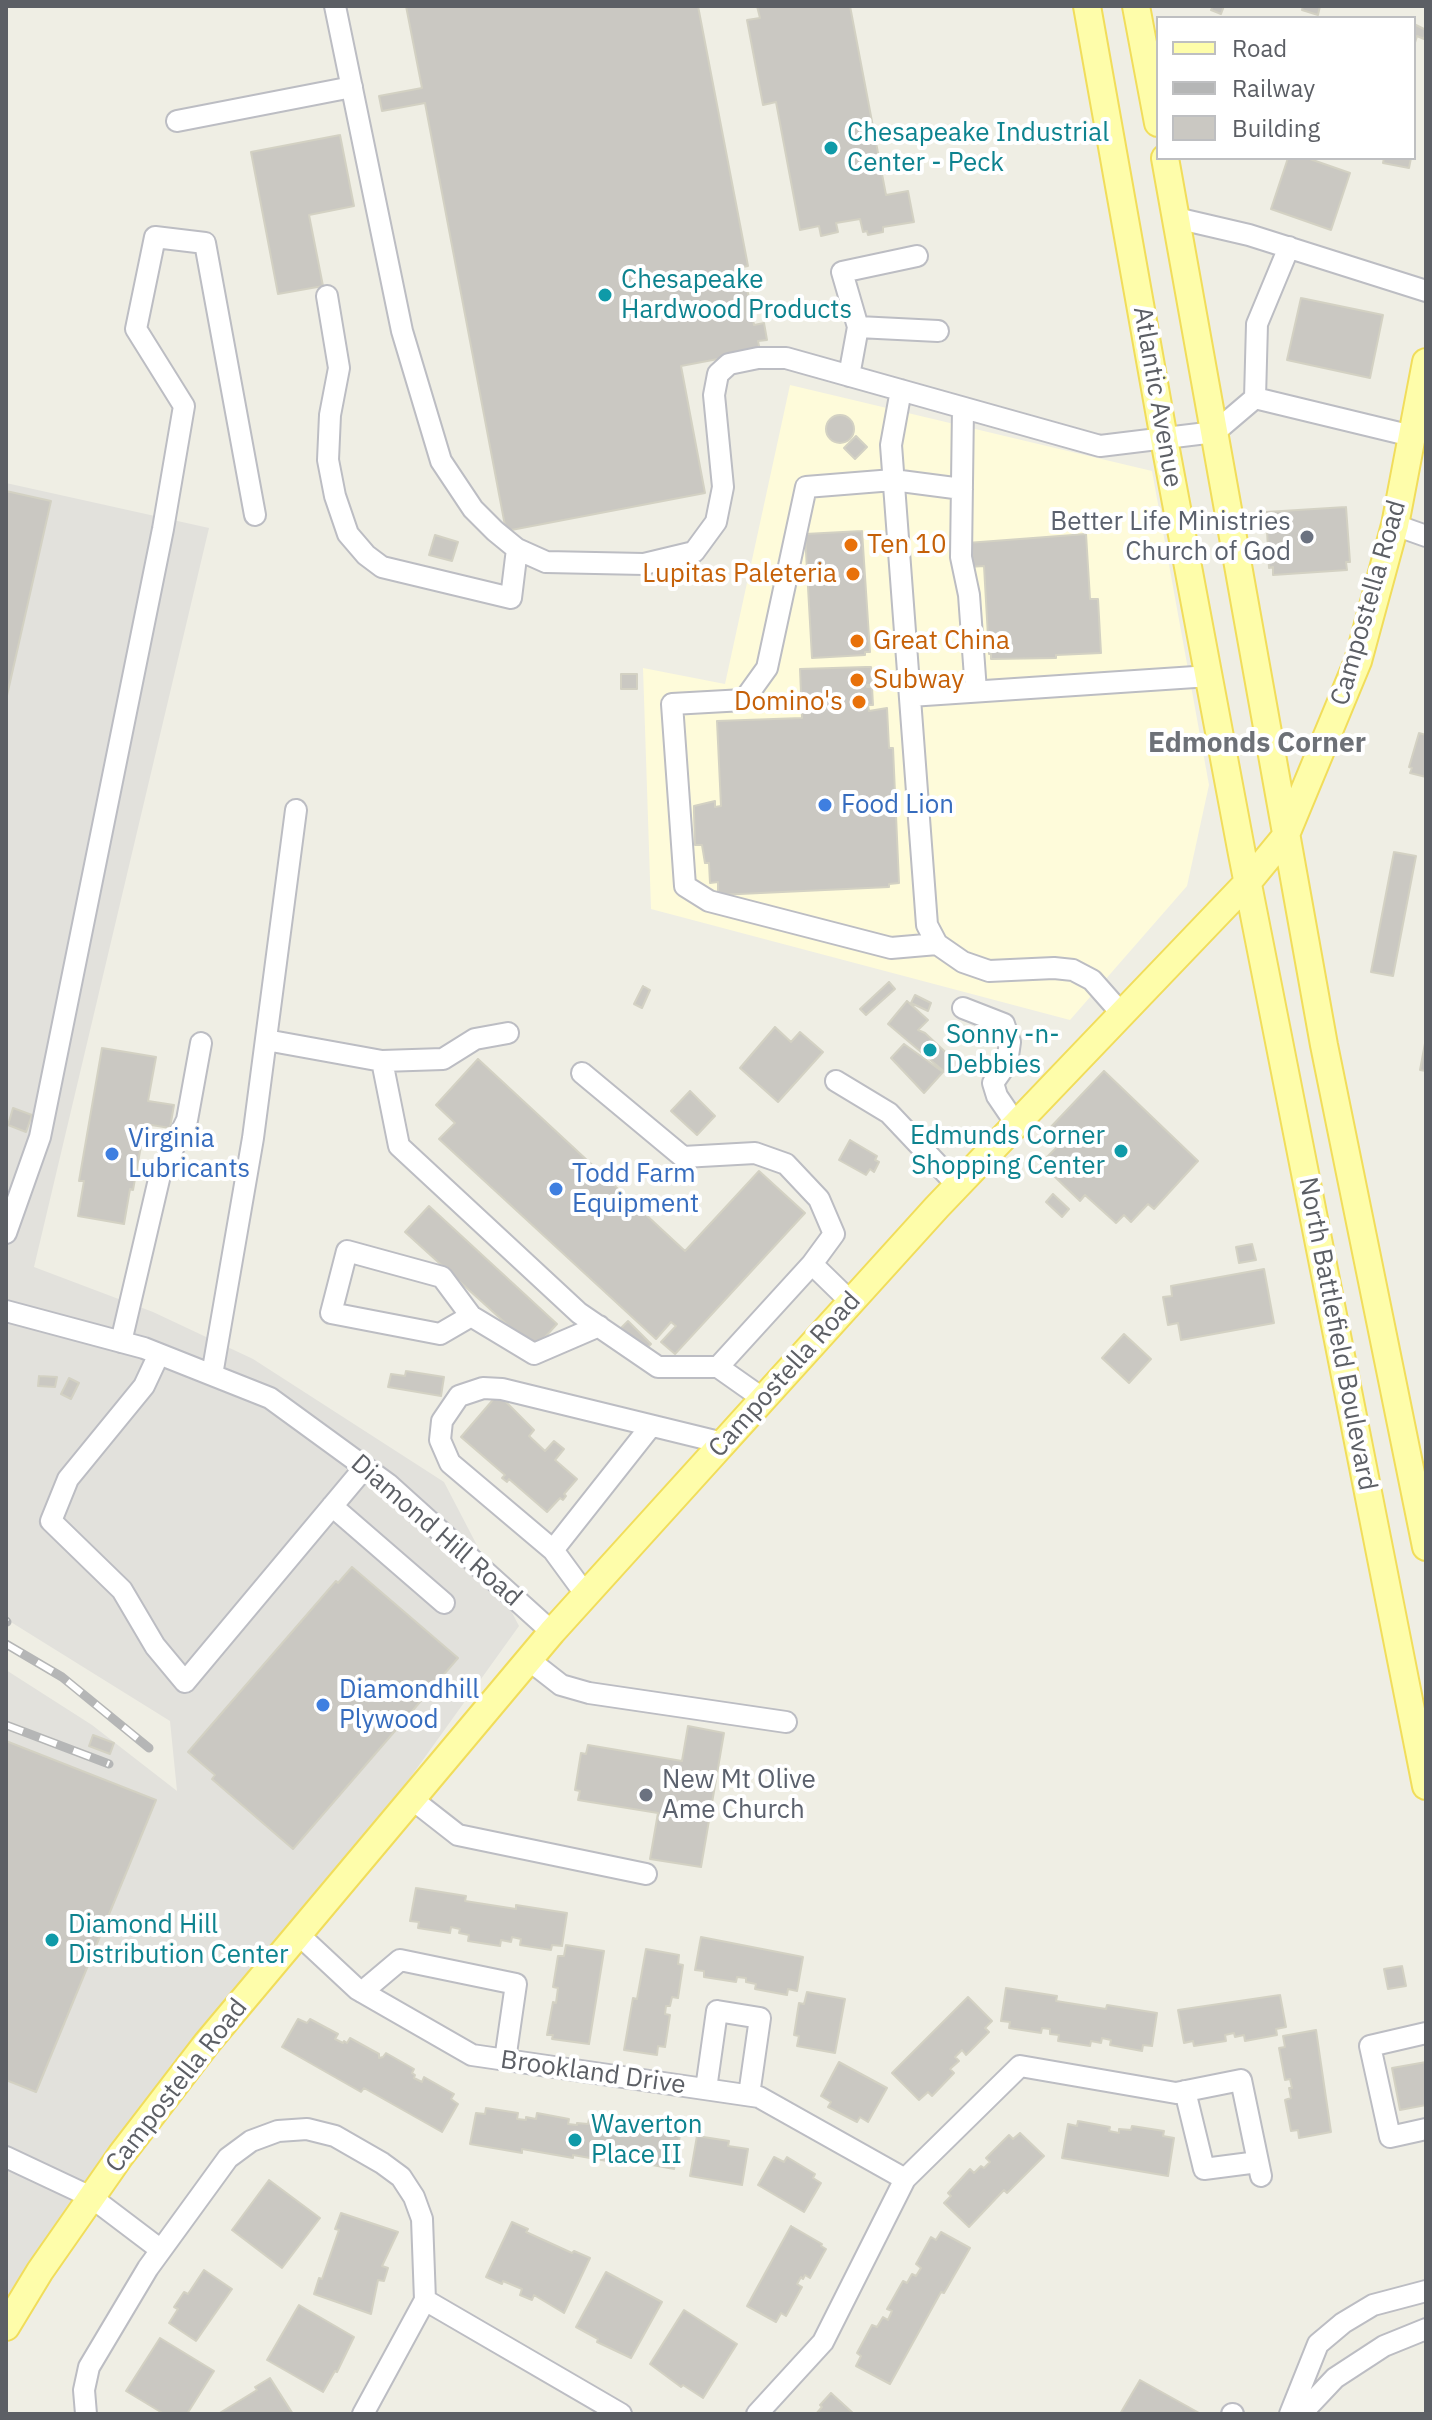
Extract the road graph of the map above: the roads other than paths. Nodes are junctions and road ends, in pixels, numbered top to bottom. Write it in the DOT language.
graph roads {
  1 [pos="335,6"];
  2 [pos="1087,6"];
  3 [pos="1136,6"];
  4 [pos="352,87"];
  5 [pos="1156,112"];
  6 [pos="177,121"];
  7 [pos="1165,160"];
  8 [pos="1176,218"];
  9 [pos="1289,247"];
  10 [pos="917,256"];
  11 [pos="1426,291"];
  12 [pos="327,296"];
  13 [pos="858,327"];
  14 [pos="938,331"];
  15 [pos="1426,362"];
  16 [pos="849,376"];
  17 [pos="901,390"];
  18 [pos="1255,398"];
  19 [pos="963,408"];
  20 [pos="1215,432"];
  21 [pos="1412,436"];
  22 [pos="1164,439"];
  23 [pos="893,480"];
  24 [pos="962,489"];
  25 [pos="255,515"];
  26 [pos="1395,525"];
  27 [pos="1426,536"];
  28 [pos="517,549"];
  29 [pos="1210,676"];
  30 [pos="976,691"];
  31 [pos="910,696"];
  32 [pos="296,810"];
  33 [pos="1285,837"];
  34 [pos="1248,882"];
  35 [pos="937,944"];
  36 [pos="963,1008"];
  37 [pos="1122,1014"];
  38 [pos="508,1033"];
  39 [pos="266,1040"];
  40 [pos="201,1043"];
  41 [pos="382,1061"];
  42 [pos="582,1073"];
  43 [pos="836,1081"];
  44 [pos="1016,1124"];
  45 [pos="957,1185"];
  46 [pos="6,1233"];
  47 [pos="812,1264"];
  48 [pos="851,1302"];
  49 [pos="6,1311"];
  50 [pos="471,1316"];
  51 [pos="599,1326"];
  52 [pos="121,1342"];
  53 [pos="159,1354"];
  54 [pos="718,1367"];
  55 [pos="212,1375"];
  56 [pos="762,1398"];
  57 [pos="651,1426"];
  58 [pos="723,1443"];
  59 [pos="365,1467"];
  60 [pos="332,1506"];
  61 [pos="1426,1547"];
  62 [pos="553,1550"];
  63 [pos="586,1595"];
  64 [pos="444,1603"];
  65 [pos="552,1632"];
  66 [pos="529,1660"];
  67 [pos="786,1722"];
  68 [pos="1426,1786"];
  69 [pos="412,1799"];
  70 [pos="646,1874"];
  71 [pos="298,1934"];
  72 [pos="362,1992"];
  73 [pos="1426,2033"];
  74 [pos="505,2060"];
  75 [pos="706,2089"];
  76 [pos="1185,2091"];
  77 [pos="749,2095"];
  78 [pos="1426,2129"];
  79 [pos="6,2157"];
  80 [pos="905,2179"];
  81 [pos="91,2197"];
  82 [pos="161,2250"];
  83 [pos="1426,2291"];
  84 [pos="425,2300"];
  85 [pos="6,2327"];
  86 [pos="1426,2329"];
  87 [pos="86,2414"];
  88 [pos="363,2414"];
  89 [pos="621,2414"];
  90 [pos="757,2414"];
  91 [pos="1290,2414"];
  92 [pos="1301,2414"];
  1 -- 4 [label="street"];
  2 -- 22 [label="main road, Atlantic Avenue"];
  3 -- 5 [label="main road"];
  4 -- 6 [label="street"];
  4 -- 28 [label="street"];
  7 -- 8 [label="main road, Atlantic Avenue"];
  8 -- 9 [label="street"];
  8 -- 20 [label="main road, Atlantic Avenue"];
  9 -- 11 [label="street"];
  9 -- 18 [label="street"];
  10 -- 13 [label="street"];
  12 -- 28 [label="street"];
  13 -- 14 [label="street"];
  13 -- 16 [label="street"];
  15 -- 21 [label="main road, Campostella Road"];
  16 -- 17 [label="street"];
  16 -- 28 [label="street"];
  17 -- 19 [label="street"];
  17 -- 23 [label="street"];
  18 -- 20 [label="street"];
  18 -- 21 [label="street"];
  19 -- 22 [label="street"];
  19 -- 24 [label="street"];
  20 -- 22 [label="street"];
  20 -- 33 [label="main road, Atlantic Avenue"];
  21 -- 26 [label="main road, Campostella Road"];
  22 -- 29 [label="main road, Atlantic Avenue"];
  23 -- 24 [label="street"];
  23 -- 31 [label="street"];
  23 -- 35 [label="street"];
  24 -- 30 [label="street"];
  25 -- 46 [label="street"];
  26 -- 27 [label="street"];
  26 -- 33 [label="main road, Campostella Road"];
  29 -- 30 [label="street"];
  29 -- 34 [label="main road, Atlantic Avenue"];
  30 -- 31 [label="street"];
  31 -- 35 [label="street"];
  32 -- 39 [label="street"];
  33 -- 34 [label="main road, Campostella Road"];
  33 -- 61 [label="main road, North Battlefield Boulevard"];
  34 -- 37 [label="main road, Campostella Road"];
  34 -- 68 [label="main road, North Battlefield Boulevard"];
  35 -- 37 [label="street"];
  36 -- 44 [label="street"];
  37 -- 44 [label="main road, Campostella Road"];
  38 -- 41 [label="street"];
  39 -- 41 [label="street"];
  39 -- 55 [label="street"];
  40 -- 52 [label="street"];
  41 -- 51 [label="street"];
  42 -- 47 [label="street"];
  43 -- 45 [label="street"];
  44 -- 45 [label="main road, Campostella Road"];
  45 -- 48 [label="main road, Campostella Road"];
  47 -- 48 [label="street"];
  47 -- 54 [label="street"];
  48 -- 56 [label="main road, Campostella Road"];
  49 -- 52 [label="street, Diamond Hill Road"];
  50 -- 50 [label="street"];
  50 -- 51 [label="street"];
  51 -- 54 [label="street"];
  52 -- 53 [label="street, Diamond Hill Road"];
  53 -- 55 [label="street, Diamond Hill Road"];
  53 -- 60 [label="street"];
  54 -- 56 [label="street"];
  55 -- 59 [label="street, Diamond Hill Road"];
  56 -- 58 [label="main road, Campostella Road"];
  57 -- 58 [label="street"];
  57 -- 62 [label="street"];
  57 -- 62 [label="street"];
  58 -- 63 [label="main road, Campostella Road"];
  59 -- 60 [label="street"];
  59 -- 65 [label="street, Diamond Hill Road"];
  60 -- 64 [label="street"];
  62 -- 63 [label="street"];
  63 -- 65 [label="main road, Campostella Road"];
  65 -- 66 [label="main road, Campostella Road"];
  66 -- 67 [label="street"];
  66 -- 69 [label="main road, Campostella Road"];
  69 -- 70 [label="street"];
  69 -- 71 [label="main road, Campostella Road"];
  71 -- 72 [label="street, Brookland Drive"];
  71 -- 81 [label="main road, Campostella Road"];
  72 -- 74 [label="street, Brookland Drive"];
  72 -- 74 [label="street"];
  73 -- 78 [label="street"];
  74 -- 75 [label="street, Brookland Drive"];
  75 -- 77 [label="street, Brookland Drive"];
  75 -- 77 [label="street"];
  76 -- 76 [label="street"];
  76 -- 80 [label="street"];
  77 -- 80 [label="street, Brookland Drive"];
  79 -- 81 [label="street"];
  80 -- 90 [label="street"];
  81 -- 82 [label="street"];
  81 -- 85 [label="main road, Campostella Road"];
  82 -- 84 [label="street"];
  82 -- 87 [label="street"];
  83 -- 91 [label="street"];
  84 -- 88 [label="street"];
  84 -- 89 [label="street"];
  86 -- 92 [label="street"];
}
